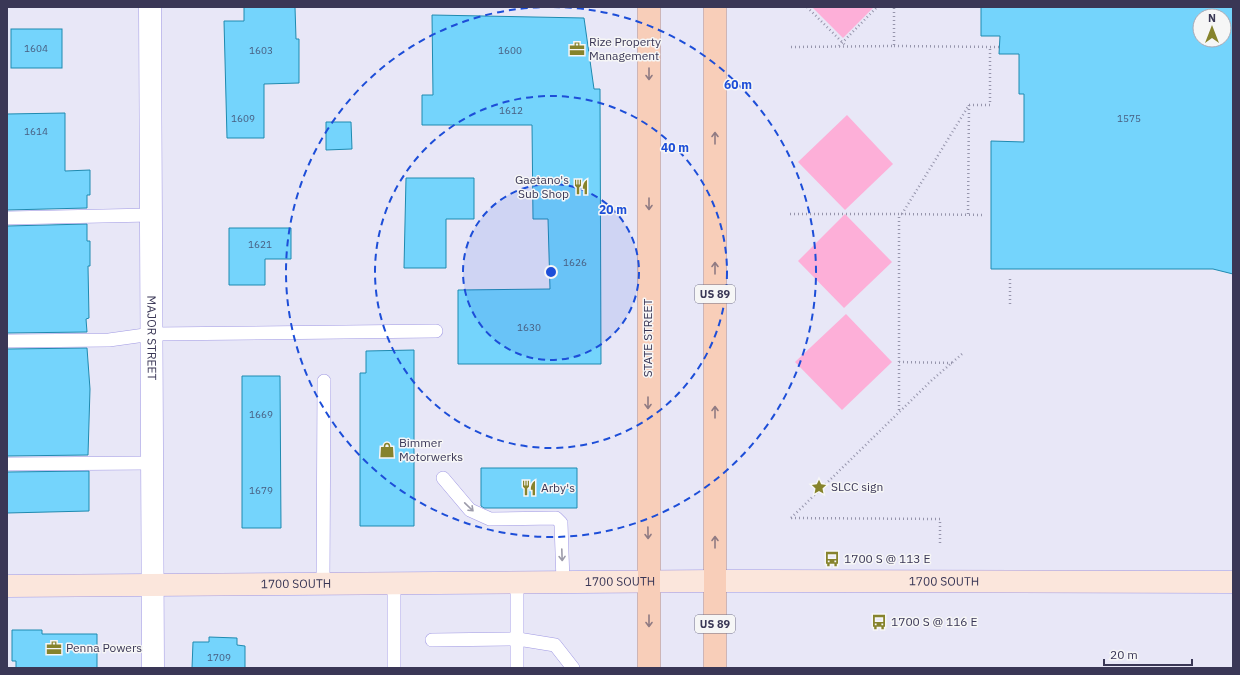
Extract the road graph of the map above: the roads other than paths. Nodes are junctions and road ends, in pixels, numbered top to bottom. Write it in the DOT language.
graph roads {
  1 [pos="150,7"];
  2 [pos="649,7"];
  3 [pos="715,7"];
  4 [pos="151,215"];
  5 [pos="7,218"];
  6 [pos="436,331"];
  7 [pos="152,334"];
  8 [pos="7,341"];
  9 [pos="324,381"];
  10 [pos="152,462"];
  11 [pos="7,464"];
  12 [pos="443,478"];
  13 [pos="715,580"];
  14 [pos="517,582"];
  15 [pos="563,582"];
  16 [pos="649,582"];
  17 [pos="1233,582"];
  18 [pos="324,584"];
  19 [pos="394,584"];
  20 [pos="152,585"];
  21 [pos="7,586"];
  22 [pos="518,639"];
  23 [pos="432,640"];
  24 [pos="153,668"];
  25 [pos="394,668"];
  26 [pos="518,668"];
  27 [pos="573,668"];
  28 [pos="649,668"];
  29 [pos="715,668"];
  1 -- 4 [label="street, MAJOR STREET"];
  2 -- 16 [label="main road, STATE STREET, one-way"];
  13 -- 3 [label="main road, US 89, one-way"];
  4 -- 5 [label="lane"];
  4 -- 7 [label="street, MAJOR STREET"];
  6 -- 7 [label="lane"];
  7 -- 8 [label="lane"];
  7 -- 10 [label="street, MAJOR STREET"];
  9 -- 18 [label="lane"];
  10 -- 11 [label="lane"];
  10 -- 20 [label="street, MAJOR STREET"];
  12 -- 15 [label="lane, one-way"];
  13 -- 16 [label="street, 1700 SOUTH"];
  13 -- 17 [label="street, 1700 SOUTH"];
  13 -- 29 [label="main road, US 89"];
  14 -- 15 [label="street, 1700 SOUTH"];
  14 -- 19 [label="street, 1700 SOUTH"];
  14 -- 22 [label="lane"];
  15 -- 16 [label="street, 1700 SOUTH"];
  16 -- 28 [label="main road, STATE STREET, one-way"];
  18 -- 19 [label="street, 1700 SOUTH"];
  18 -- 20 [label="street, 1700 SOUTH"];
  19 -- 25 [label="lane"];
  20 -- 21 [label="street, 1700 SOUTH"];
  20 -- 24 [label="street, MAJOR STREET"];
  22 -- 23 [label="lane"];
  22 -- 26 [label="lane"];
  22 -- 27 [label="lane"];
}
